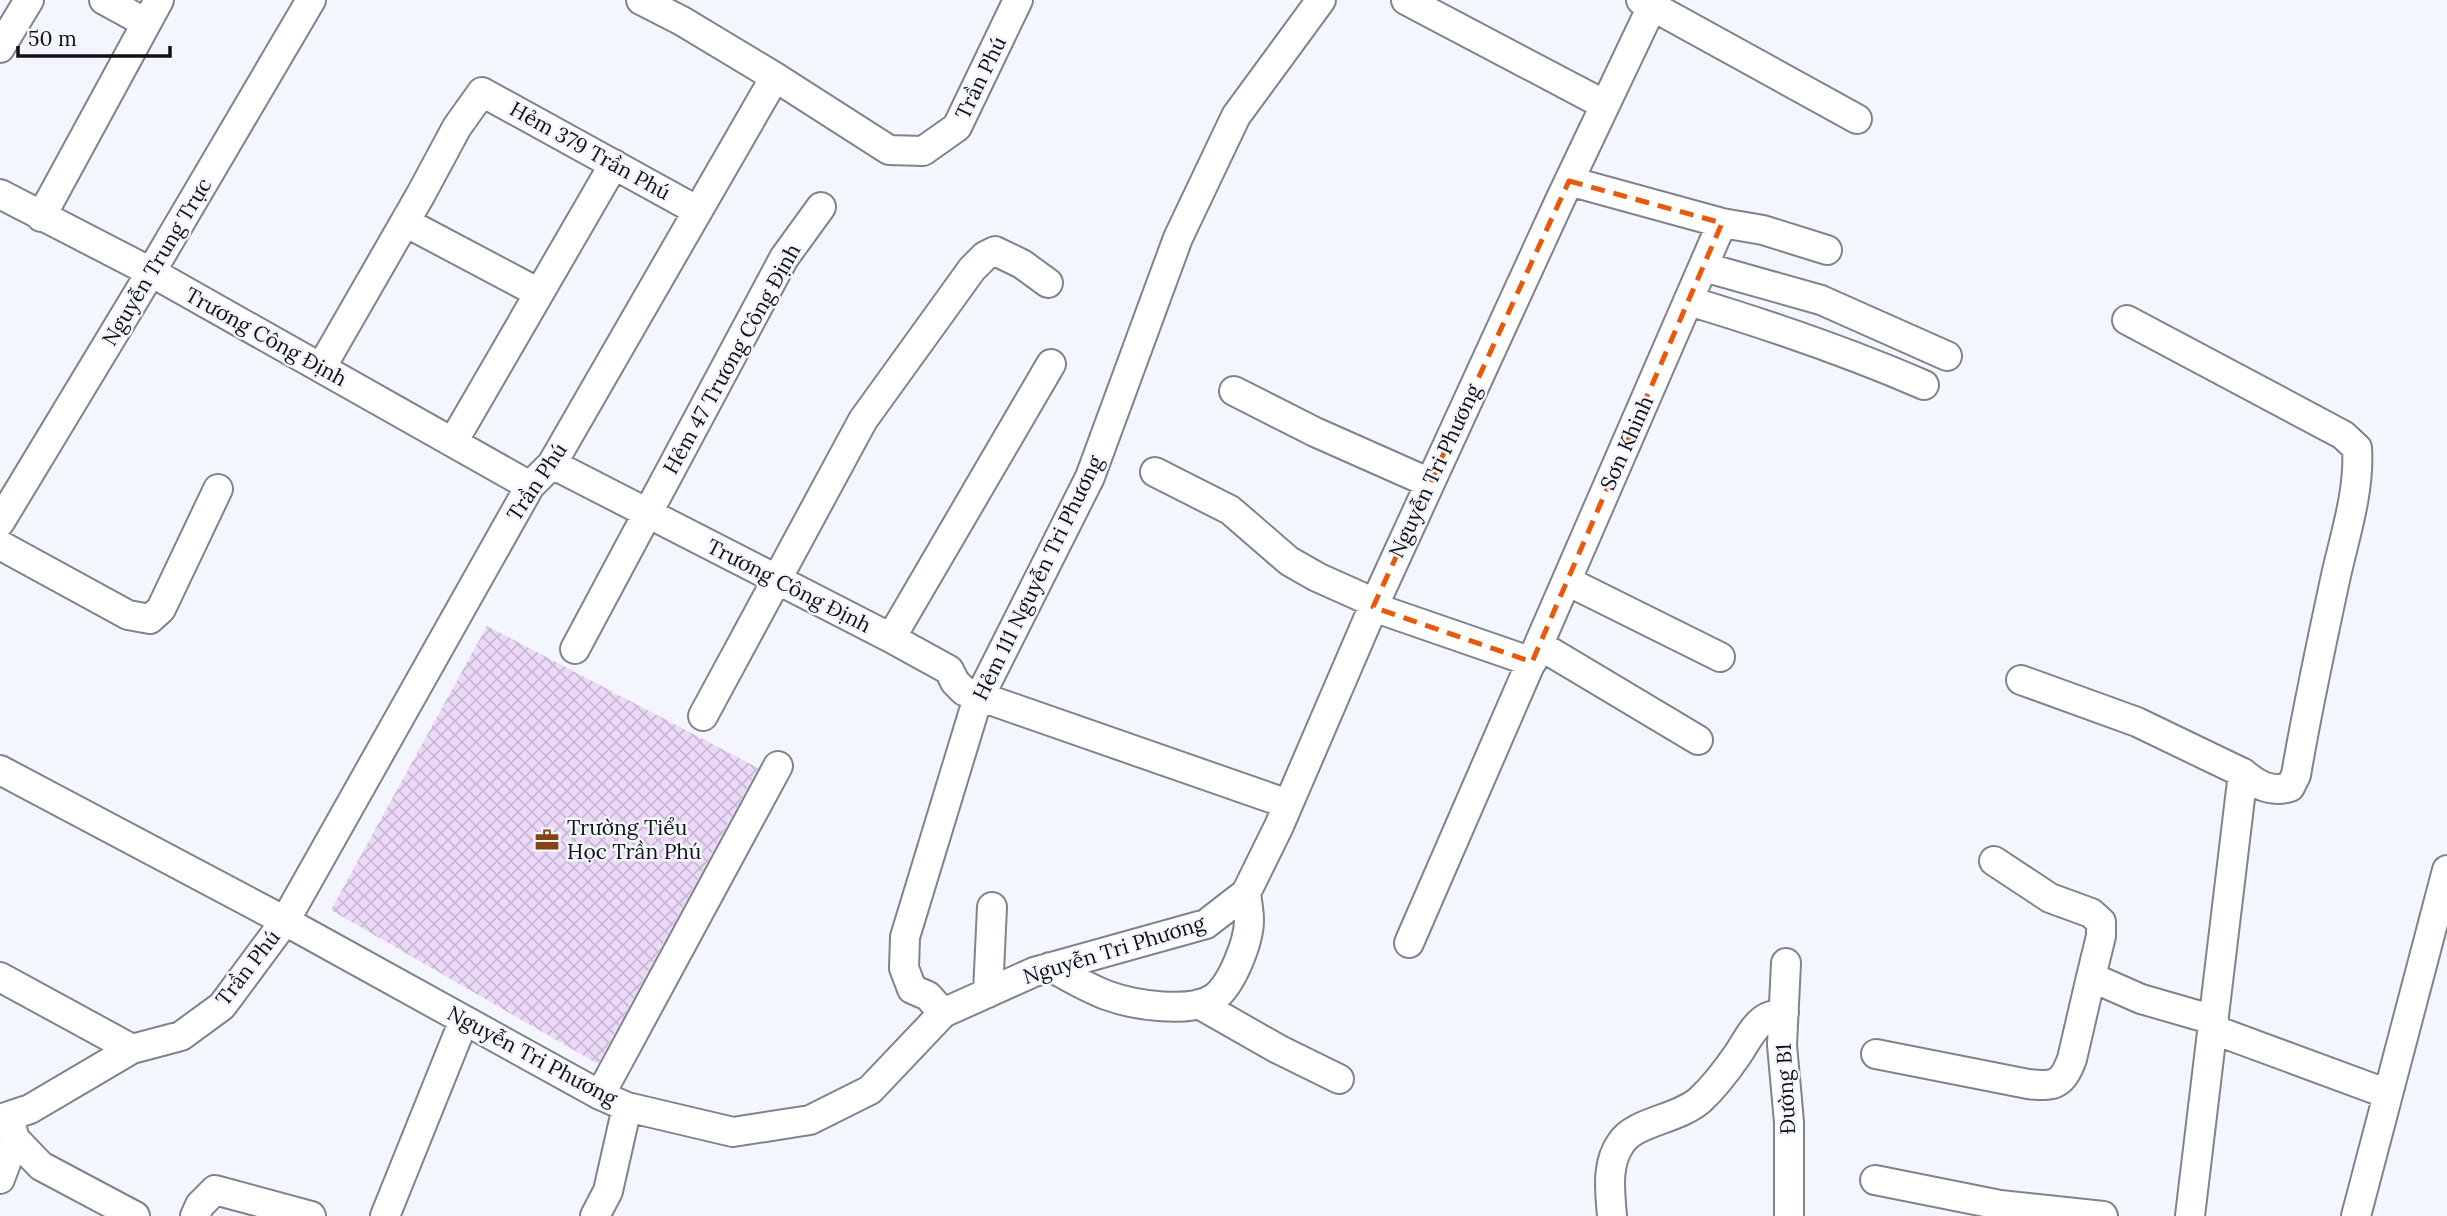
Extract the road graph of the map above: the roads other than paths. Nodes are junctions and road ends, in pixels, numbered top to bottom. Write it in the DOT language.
graph roads {
  1 [pos="29,0"];
  2 [pos="104,0"];
  3 [pos="312,0"];
  4 [pos="641,0"];
  5 [pos="1018,0"];
  6 [pos="1321,0"];
  7 [pos="1406,0"];
  8 [pos="1649,2"];
  9 [pos="152,12"];
  10 [pos="0,48"];
  11 [pos="775,77"];
  12 [pos="1605,105"];
  13 [pos="1857,119"];
  14 [pos="614,164"];
  15 [pos="1569,181"];
  16 [pos="0,194"];
  17 [pos="821,207"];
  18 [pos="698,212"];
  19 [pos="41,217"];
  20 [pos="405,222"];
  21 [pos="1723,223"];
  22 [pos="1827,250"];
  23 [pos="1704,267"];
  24 [pos="152,272"];
  25 [pos="1048,283"];
  26 [pos="539,293"];
  27 [pos="1689,301"];
  28 [pos="2127,320"];
  29 [pos="1947,356"];
  30 [pos="1051,364"];
  31 [pos="321,368"];
  32 [pos="1924,385"];
  33 [pos="1234,391"];
  34 [pos="453,442"];
  35 [pos="552,464"];
  36 [pos="1155,472"];
  37 [pos="1430,483"];
  38 [pos="530,486"];
  39 [pos="218,489"];
  40 [pos="648,513"];
  41 [pos="0,522"];
  42 [pos="0,545"];
  43 [pos="775,579"];
  44 [pos="1567,581"];
  45 [pos="1374,605"];
  46 [pos="891,638"];
  47 [pos="575,649"];
  48 [pos="1536,653"];
  49 [pos="1720,657"];
  50 [pos="2021,680"];
  51 [pos="981,697"];
  52 [pos="703,716"];
  53 [pos="1698,740"];
  54 [pos="778,766"];
  55 [pos="0,770"];
  56 [pos="2243,773"];
  57 [pos="1288,804"];
  58 [pos="1994,861"];
  59 [pos="2447,870"];
  60 [pos="1246,893"];
  61 [pos="992,907"];
  62 [pos="285,921"];
  63 [pos="1409,943"];
  64 [pos="1786,963"];
  65 [pos="1051,967"];
  66 [pos="0,977"];
  67 [pos="2091,977"];
  68 [pos="988,993"];
  69 [pos="1199,1004"];
  70 [pos="1784,1012"];
  71 [pos="943,1013"];
  72 [pos="464,1020"];
  73 [pos="2213,1025"];
  74 [pos="132,1049"];
  75 [pos="1876,1054"];
  76 [pos="1339,1079"];
  77 [pos="2388,1094"];
  78 [pos="600,1095"];
  79 [pos="627,1107"];
  80 [pos="8,1125"];
  81 [pos="0,1179"];
  82 [pos="1875,1180"];
  83 [pos="135,1216"];
  84 [pos="195,1216"];
  85 [pos="311,1216"];
  86 [pos="385,1216"];
  87 [pos="595,1216"];
  88 [pos="1612,1216"];
  89 [pos="1788,1216"];
  90 [pos="2103,1216"];
  91 [pos="2190,1216"];
  92 [pos="2356,1216"];
  1 -- 10 [label="street"];
  2 -- 9 [label="street"];
  3 -- 24 [label="street, Nguyễn Trung Trực"];
  4 -- 11 [label="street"];
  5 -- 11 [label="street, Trần Phú"];
  6 -- 51 [label="street, Hẻm 111 Nguyễn Tri Phương"];
  7 -- 12 [label="street"];
  8 -- 12 [label="street, Nguyễn Tri Phương"];
  8 -- 13 [label="street"];
  9 -- 19 [label="street"];
  11 -- 18 [label="street, Trần Phú"];
  12 -- 15 [label="street, Nguyễn Tri Phương"];
  14 -- 18 [label="street, Hẻm 379 Trần Phú"];
  14 -- 20 [label="street, Hẻm 379 Trần Phú"];
  14 -- 26 [label="street"];
  15 -- 21 [label="street"];
  15 -- 37 [label="street, Nguyễn Tri Phương"];
  16 -- 19 [label="street, Trương Công Định"];
  17 -- 40 [label="street, Hẻm 47 Trương Công Định"];
  18 -- 35 [label="street, Trần Phú"];
  19 -- 24 [label="street, Trương Công Định"];
  20 -- 26 [label="street"];
  20 -- 31 [label="street"];
  21 -- 22 [label="street"];
  21 -- 23 [label="street, Sơn Khinh"];
  23 -- 27 [label="street, Sơn Khinh"];
  23 -- 29 [label="street"];
  24 -- 31 [label="street, Trương Công Định"];
  24 -- 41 [label="street, Nguyễn Trung Trực"];
  25 -- 43 [label="street"];
  26 -- 34 [label="street"];
  27 -- 32 [label="street"];
  27 -- 44 [label="street, Sơn Khinh"];
  28 -- 56 [label="street"];
  30 -- 46 [label="street"];
  31 -- 34 [label="street, Trương Công Định"];
  33 -- 37 [label="street"];
  34 -- 38 [label="street, Trương Công Định"];
  35 -- 38 [label="street, Trần Phú"];
  35 -- 40 [label="street, Trương Công Định"];
  36 -- 45 [label="street"];
  37 -- 45 [label="street, Nguyễn Tri Phương"];
  38 -- 62 [label="street, Trần Phú"];
  39 -- 42 [label="street"];
  40 -- 43 [label="street, Trương Công Định"];
  40 -- 47 [label="street, Hẻm 47 Trương Công Định"];
  43 -- 46 [label="street, Trương Công Định"];
  43 -- 52 [label="street"];
  44 -- 48 [label="street, Sơn Khinh"];
  44 -- 49 [label="street"];
  45 -- 48 [label="street"];
  45 -- 57 [label="street, Nguyễn Tri Phương"];
  46 -- 51 [label="street, Trương Công Định"];
  48 -- 53 [label="street"];
  48 -- 63 [label="street, Sơn Khinh"];
  50 -- 56 [label="street"];
  51 -- 57 [label="street, Trương Công Định"];
  51 -- 71 [label="street, Hẻm 111 Nguyễn Tri Phương"];
  54 -- 78 [label="street"];
  55 -- 62 [label="street, Nguyễn Tri Phương"];
  56 -- 73 [label="street"];
  57 -- 60 [label="street, Nguyễn Tri Phương"];
  58 -- 67 [label="street"];
  59 -- 77 [label="street"];
  60 -- 65 [label="street, Nguyễn Tri Phương"];
  60 -- 69 [label="street"];
  61 -- 68 [label="street"];
  62 -- 72 [label="street, Nguyễn Tri Phương"];
  62 -- 74 [label="street, Trần Phú"];
  64 -- 70 [label="street, Đường B1"];
  65 -- 68 [label="street, Nguyễn Tri Phương"];
  65 -- 69 [label="street"];
  66 -- 74 [label="street"];
  67 -- 73 [label="street"];
  67 -- 75 [label="street"];
  68 -- 71 [label="street, Nguyễn Tri Phương"];
  69 -- 76 [label="street"];
  70 -- 88 [label="street"];
  70 -- 89 [label="street, Đường B1"];
  71 -- 79 [label="street, Nguyễn Tri Phương"];
  72 -- 78 [label="street, Nguyễn Tri Phương"];
  72 -- 86 [label="street"];
  73 -- 77 [label="street"];
  73 -- 91 [label="street"];
  74 -- 80 [label="street, Trần Phú"];
  77 -- 92 [label="street"];
  78 -- 79 [label="street, Nguyễn Tri Phương"];
  79 -- 87 [label="street"];
  80 -- 81 [label="street"];
  80 -- 83 [label="street"];
  82 -- 90 [label="street"];
  84 -- 85 [label="street"];
}
